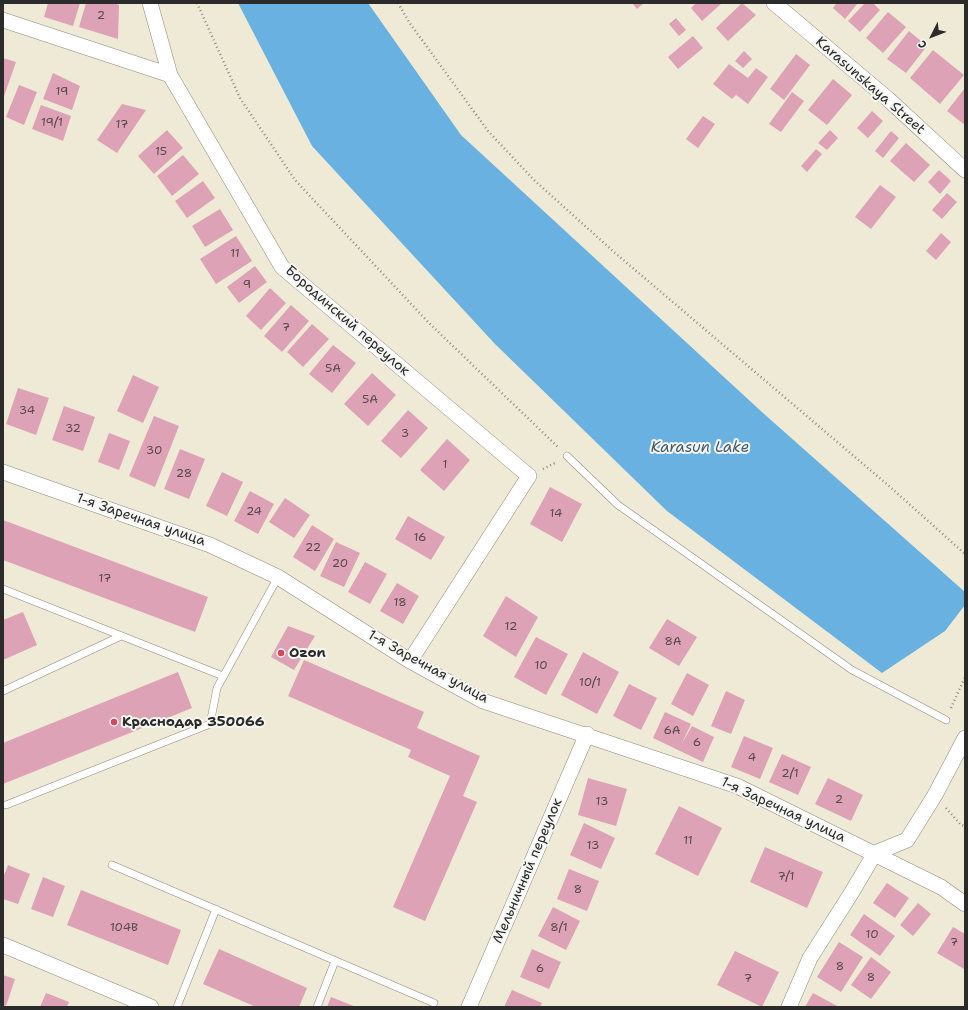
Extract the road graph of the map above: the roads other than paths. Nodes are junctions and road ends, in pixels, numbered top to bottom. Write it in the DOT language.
graph roads {
  1 [pos="150,3"];
  2 [pos="774,3"];
  3 [pos="3,20"];
  4 [pos="170,75"];
  5 [pos="965,170"];
  6 [pos="567,456"];
  7 [pos="3,472"];
  8 [pos="278,577"];
  9 [pos="3,589"];
  10 [pos="121,636"];
  11 [pos="410,661"];
  12 [pos="223,676"];
  13 [pos="3,691"];
  14 [pos="946,720"];
  15 [pos="587,734"];
  16 [pos="965,738"];
  17 [pos="6,805"];
  18 [pos="875,853"];
  19 [pos="112,865"];
  20 [pos="965,904"];
  21 [pos="216,909"];
  22 [pos="3,944"];
  23 [pos="335,961"];
  24 [pos="434,1003"];
  25 [pos="151,1007"];
  26 [pos="177,1007"];
  27 [pos="317,1007"];
  28 [pos="469,1007"];
  29 [pos="789,1007"];
  1 -- 4 [label="street, Бородинский переулок"];
  2 -- 5 [label="street, Karasunskaya Street"];
  3 -- 4 [label="street"];
  4 -- 11 [label="street, Бородинский переулок"];
  6 -- 14 [label="lane"];
  7 -- 8 [label="street, 1-я Заречная улица"];
  8 -- 11 [label="street, 1-я Заречная улица"];
  8 -- 12 [label="lane"];
  9 -- 10 [label="lane"];
  10 -- 12 [label="lane"];
  10 -- 13 [label="lane"];
  11 -- 15 [label="street, 1-я Заречная улица"];
  12 -- 17 [label="lane"];
  15 -- 18 [label="street, 1-я Заречная улица"];
  15 -- 28 [label="street, Мельничный переулок"];
  16 -- 18 [label="street"];
  18 -- 20 [label="street, 1-я Заречная улица"];
  18 -- 29 [label="street"];
  19 -- 21 [label="lane"];
  21 -- 23 [label="lane"];
  21 -- 26 [label="lane"];
  22 -- 25 [label="street"];
  23 -- 24 [label="lane"];
  23 -- 27 [label="lane"];
}
